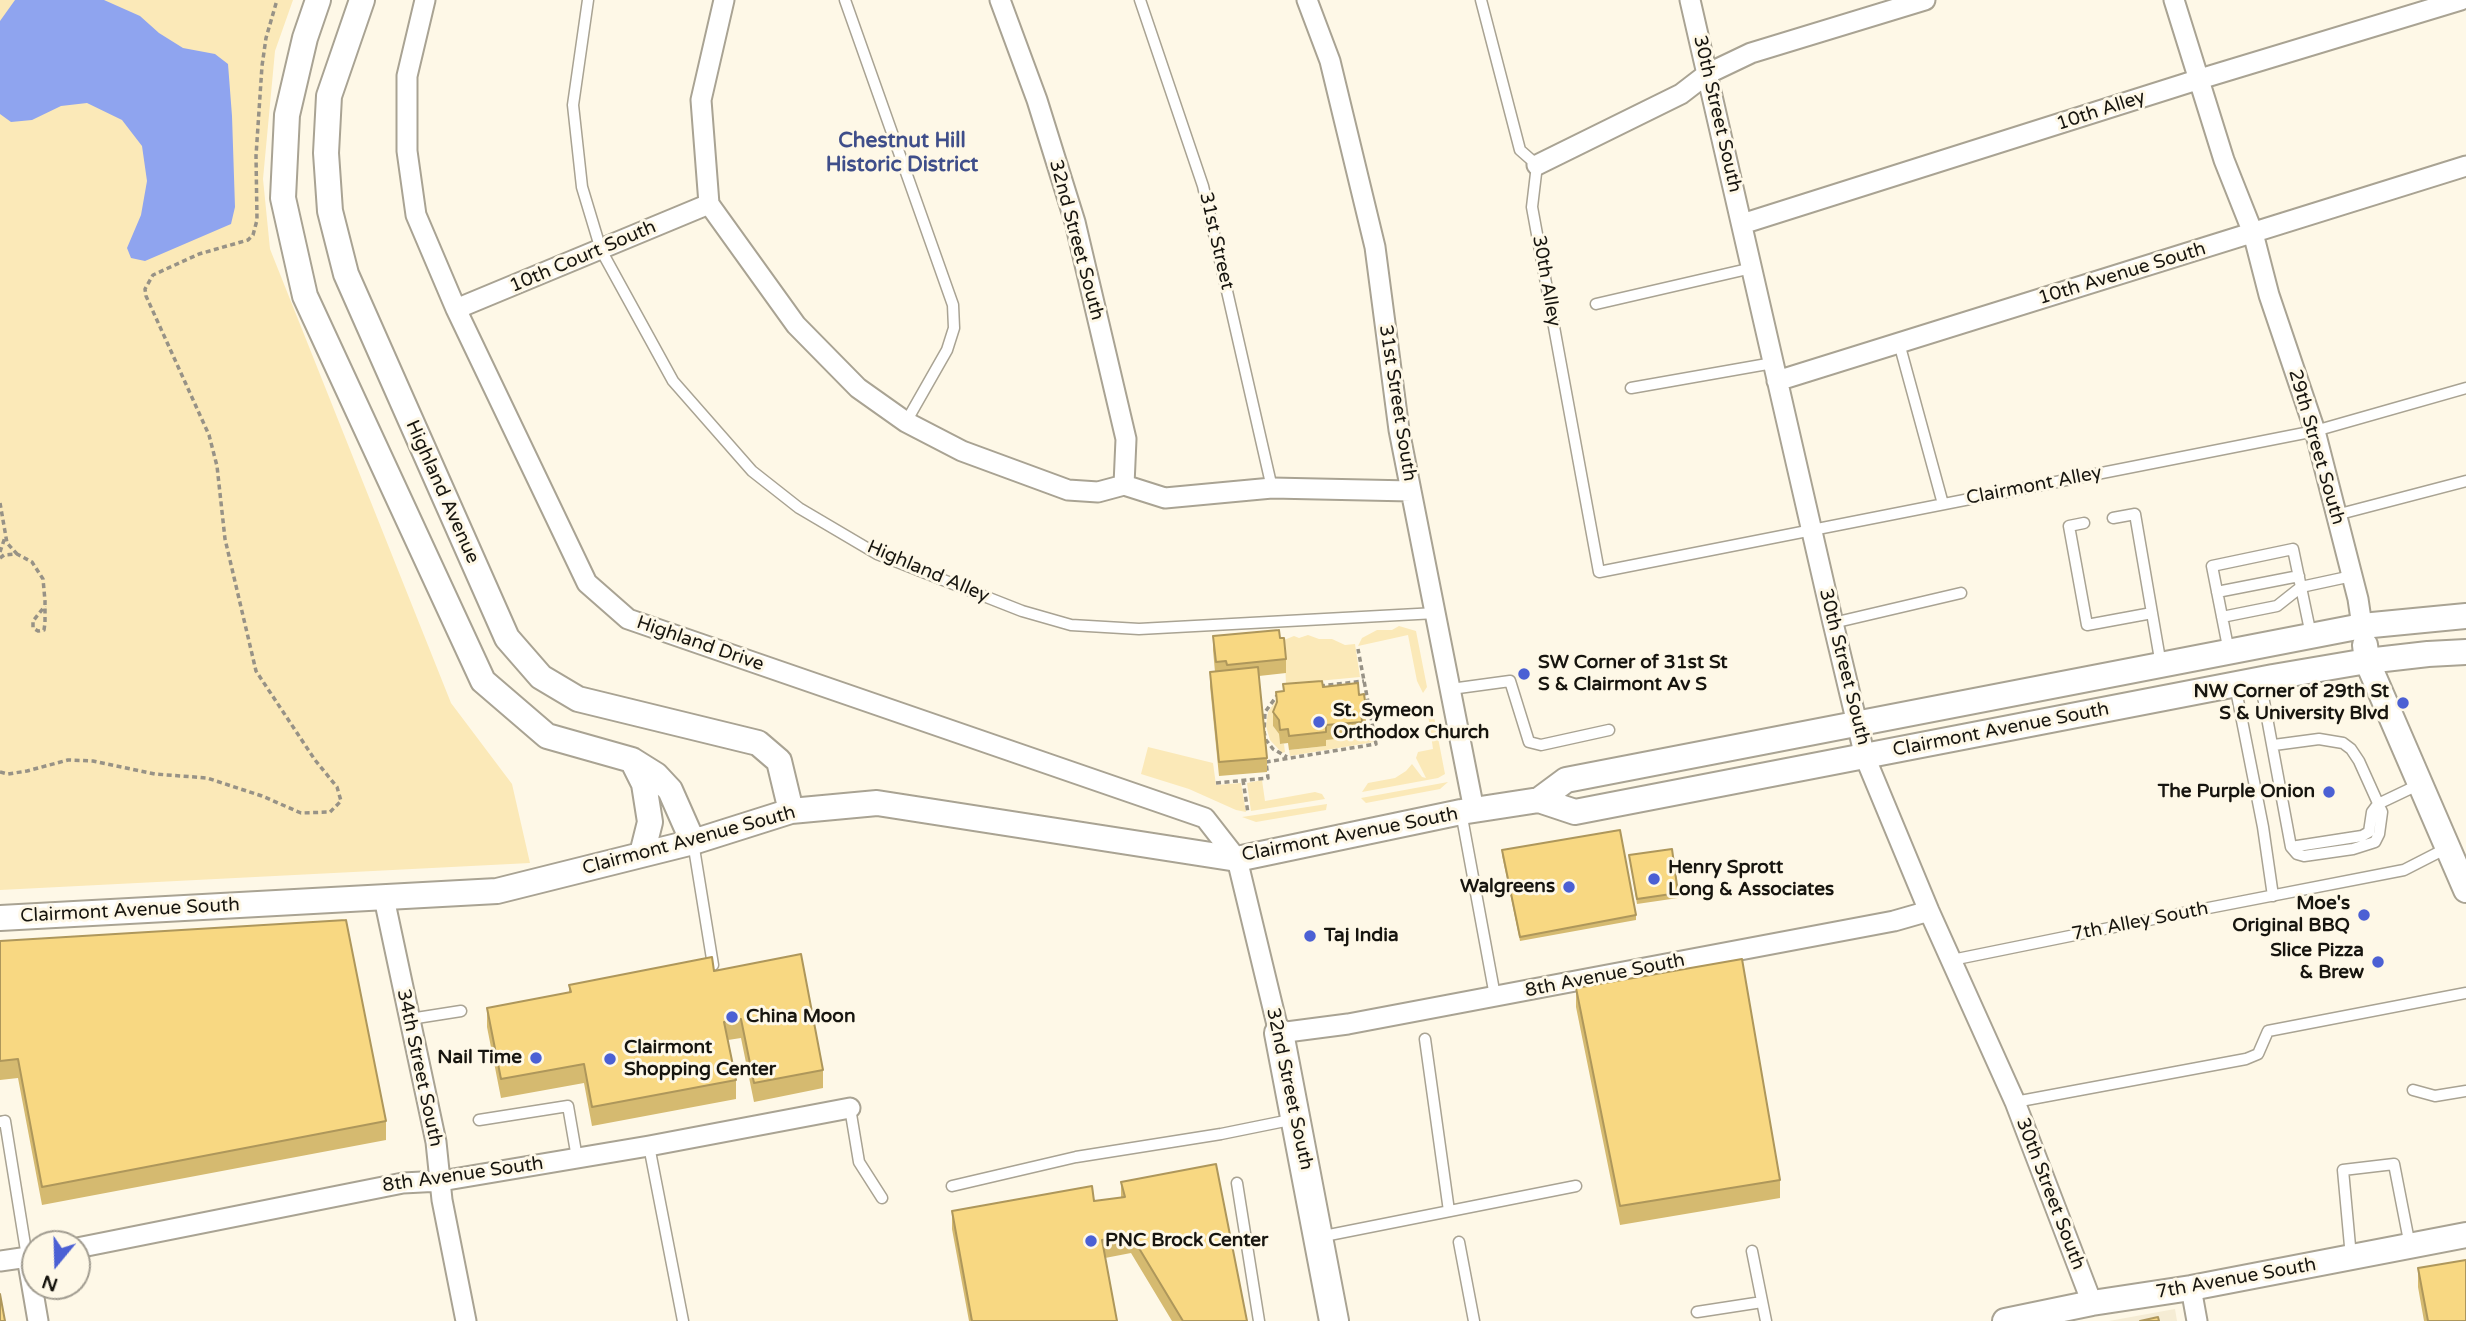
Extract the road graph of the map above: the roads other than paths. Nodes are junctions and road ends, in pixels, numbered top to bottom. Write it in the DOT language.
graph roads {
  1 [pos="318,0"];
  2 [pos="362,0"];
  3 [pos="425,0"];
  4 [pos="588,0"];
  5 [pos="724,0"];
  6 [pos="845,0"];
  7 [pos="1000,0"];
  8 [pos="1140,0"];
  9 [pos="1307,0"];
  10 [pos="1481,0"];
  11 [pos="1690,0"];
  12 [pos="1925,0"];
  13 [pos="2174,0"];
  14 [pos="2461,0"];
  15 [pos="1707,74"];
  16 [pos="2200,79"];
  17 [pos="1537,165"];
  18 [pos="2466,166"];
  19 [pos="709,204"];
  20 [pos="1742,224"];
  21 [pos="2253,233"];
  22 [pos="601,250"];
  23 [pos="1752,268"];
  24 [pos="1596,304"];
  25 [pos="456,309"];
  26 [pos="1899,344"];
  27 [pos="1775,372"];
  28 [pos="1631,388"];
  29 [pos="2466,388"];
  30 [pos="906,422"];
  31 [pos="2315,431"];
  32 [pos="2466,481"];
  33 [pos="1124,485"];
  34 [pos="1272,488"];
  35 [pos="1411,491"];
  36 [pos="1943,504"];
  37 [pos="2336,515"];
  38 [pos="2113,519"];
  39 [pos="2084,523"];
  40 [pos="1811,530"];
  41 [pos="1599,572"];
  42 [pos="2352,576"];
  43 [pos="2300,582"];
  44 [pos="2217,592"];
  45 [pos="1961,593"];
  46 [pos="1437,613"];
  47 [pos="2152,613"];
  48 [pos="2466,616"];
  49 [pos="2222,617"];
  50 [pos="1833,623"];
  51 [pos="2362,626"];
  52 [pos="2311,635"];
  53 [pos="2229,652"];
  54 [pos="2466,652"];
  55 [pos="2367,661"];
  56 [pos="2161,665"];
  57 [pos="2260,680"];
  58 [pos="2235,684"];
  59 [pos="1451,689"];
  60 [pos="1858,725"];
  61 [pos="1609,730"];
  62 [pos="2274,745"];
  63 [pos="1865,757"];
  64 [pos="632,760"];
  65 [pos="2420,784"];
  66 [pos="1539,800"];
  67 [pos="2378,803"];
  68 [pos="791,811"];
  69 [pos="1467,811"];
  70 [pos="693,842"];
  71 [pos="2448,848"];
  72 [pos="642,853"];
  73 [pos="1237,859"];
  74 [pos="2466,890"];
  75 [pos="2273,896"];
  76 [pos="384,898"];
  77 [pos="1929,911"];
  78 [pos="0,918"];
  79 [pos="1952,960"];
  80 [pos="713,965"];
  81 [pos="2466,993"];
  82 [pos="1495,996"];
  83 [pos="461,1011"];
  84 [pos="410,1019"];
  85 [pos="1279,1033"];
  86 [pos="1425,1039"];
  87 [pos="2413,1090"];
  88 [pos="2466,1091"];
  89 [pos="2015,1102"];
  90 [pos="850,1108"];
  91 [pos="1295,1119"];
  92 [pos="480,1120"];
  93 [pos="0,1122"];
  94 [pos="649,1146"];
  95 [pos="577,1158"];
  96 [pos="440,1181"];
  97 [pos="1237,1183"];
  98 [pos="952,1186"];
  99 [pos="1576,1186"];
  100 [pos="882,1198"];
  101 [pos="1449,1211"];
  102 [pos="26,1230"];
  103 [pos="2466,1235"];
  104 [pos="1319,1237"];
  105 [pos="1459,1242"];
  106 [pos="91,1245"];
  107 [pos="2410,1246"];
  108 [pos="1752,1251"];
  109 [pos="2351,1257"];
  110 [pos="21,1258"];
  111 [pos="0,1261"];
  112 [pos="2191,1288"];
  113 [pos="36,1300"];
  114 [pos="1762,1302"];
  115 [pos="2092,1303"];
  116 [pos="1697,1312"];
  117 [pos="38,1321"];
  118 [pos="466,1321"];
  119 [pos="682,1321"];
  120 [pos="1259,1321"];
  121 [pos="1334,1321"];
  122 [pos="1474,1321"];
  123 [pos="1766,1321"];
  124 [pos="2006,1321"];
  125 [pos="2197,1321"];
  1 -- 64 [label="street"];
  2 -- 68 [label="street, Highland Avenue"];
  3 -- 25 [label="street, Highland Drive"];
  4 -- 22 [label="lane, Highland Alley"];
  5 -- 19 [label="street"];
  6 -- 30 [label="lane"];
  7 -- 33 [label="street, 32nd Street South"];
  8 -- 34 [label="lane, 31st Street"];
  9 -- 35 [label="street, 31st Street South"];
  10 -- 17 [label="lane"];
  11 -- 15 [label="street, 30th Street South"];
  12 -- 15 [label="street"];
  13 -- 16 [label="street, 29th Street South"];
  14 -- 16 [label="street, 10th Alley"];
  15 -- 17 [label="street"];
  15 -- 20 [label="street, 30th Street South"];
  16 -- 20 [label="street, 10th Alley"];
  16 -- 21 [label="street, 29th Street South"];
  17 -- 41 [label="lane, 30th Alley"];
  18 -- 21 [label="street, 10th Avenue South"];
  19 -- 22 [label="street, 10th Court South"];
  19 -- 30 [label="street"];
  20 -- 23 [label="street, 30th Street South"];
  21 -- 26 [label="street, 10th Avenue South"];
  21 -- 31 [label="street, 29th Street South"];
  22 -- 25 [label="street, 10th Court South"];
  22 -- 46 [label="lane, Highland Alley"];
  23 -- 24 [label="lane"];
  23 -- 27 [label="street, 30th Street South"];
  25 -- 73 [label="street, Highland Drive"];
  26 -- 27 [label="street, 10th Avenue South"];
  26 -- 36 [label="lane"];
  27 -- 28 [label="lane"];
  27 -- 40 [label="street, 30th Street South"];
  29 -- 31 [label="lane, Clairmont Alley"];
  30 -- 33 [label="street"];
  31 -- 36 [label="lane, Clairmont Alley"];
  31 -- 37 [label="street, 29th Street South"];
  32 -- 37 [label="lane"];
  33 -- 34 [label="street"];
  34 -- 35 [label="street"];
  35 -- 46 [label="street, 31st Street South"];
  36 -- 40 [label="lane, Clairmont Alley"];
  37 -- 42 [label="street, 29th Street South"];
  38 -- 47 [label="lane"];
  39 -- 47 [label="lane"];
  40 -- 41 [label="lane, Clairmont Alley"];
  40 -- 50 [label="street, 30th Street South"];
  42 -- 43 [label="lane"];
  42 -- 51 [label="street, 29th Street South"];
  43 -- 44 [label="lane"];
  43 -- 44 [label="lane"];
  43 -- 49 [label="lane"];
  43 -- 52 [label="lane"];
  44 -- 49 [label="lane"];
  45 -- 50 [label="lane"];
  46 -- 59 [label="street, 31st Street South"];
  47 -- 56 [label="lane"];
  48 -- 51 [label="street, Clairmont Avenue South"];
  49 -- 53 [label="lane"];
  50 -- 60 [label="street, 30th Street South"];
  51 -- 52 [label="street, Clairmont Avenue South"];
  51 -- 55 [label="street, 29th Street South"];
  52 -- 53 [label="street, Clairmont Avenue South"];
  53 -- 56 [label="street, Clairmont Avenue South"];
  54 -- 55 [label="street, Clairmont Avenue South"];
  55 -- 57 [label="street, Clairmont Avenue South"];
  55 -- 65 [label="street, 29th Street South"];
  56 -- 60 [label="street, Clairmont Avenue South"];
  57 -- 58 [label="street, Clairmont Avenue South"];
  57 -- 62 [label="lane"];
  58 -- 63 [label="street, Clairmont Avenue South"];
  58 -- 75 [label="lane"];
  59 -- 61 [label="lane"];
  59 -- 69 [label="street, 31st Street South"];
  60 -- 63 [label="street, 30th Street South"];
  60 -- 66 [label="street, Clairmont Avenue South"];
  62 -- 67 [label="lane"];
  62 -- 67 [label="lane"];
  63 -- 66 [label="street, Clairmont Avenue South"];
  63 -- 77 [label="street, 30th Street South"];
  64 -- 70 [label="street"];
  64 -- 72 [label="street"];
  65 -- 67 [label="lane"];
  65 -- 71 [label="street, 29th Street South"];
  66 -- 69 [label="street, Clairmont Avenue South"];
  68 -- 70 [label="street, Clairmont Avenue South"];
  68 -- 73 [label="street, Clairmont Avenue South"];
  69 -- 73 [label="street, Clairmont Avenue South"];
  69 -- 82 [label="lane"];
  70 -- 72 [label="street, Clairmont Avenue South"];
  70 -- 80 [label="lane"];
  71 -- 74 [label="street, 29th Street South"];
  71 -- 75 [label="lane, 7th Alley South"];
  72 -- 76 [label="street, Clairmont Avenue South"];
  73 -- 85 [label="street, 32nd Street South"];
  75 -- 79 [label="lane, 7th Alley South"];
  76 -- 78 [label="street, Clairmont Avenue South"];
  76 -- 84 [label="street, 34th Street South"];
  77 -- 79 [label="street, 30th Street South"];
  77 -- 82 [label="street, 8th Avenue South"];
  79 -- 89 [label="street, 30th Street South"];
  81 -- 89 [label="lane"];
  82 -- 85 [label="street, 8th Avenue South"];
  83 -- 84 [label="lane"];
  84 -- 96 [label="street, 34th Street South"];
  85 -- 91 [label="main road, 32nd Street South"];
  86 -- 101 [label="lane"];
  87 -- 88 [label="lane"];
  89 -- 115 [label="street, 30th Street South"];
  90 -- 94 [label="street, 8th Avenue South"];
  90 -- 100 [label="lane"];
  91 -- 98 [label="lane"];
  91 -- 104 [label="main road, 32nd Street South"];
  92 -- 95 [label="lane"];
  93 -- 102 [label="lane"];
  94 -- 95 [label="street, 8th Avenue South"];
  94 -- 119 [label="lane"];
  95 -- 96 [label="street, 8th Avenue South"];
  96 -- 106 [label="street, 8th Avenue South"];
  96 -- 118 [label="street, 34th Street South"];
  97 -- 120 [label="lane"];
  99 -- 101 [label="lane"];
  101 -- 104 [label="lane"];
  103 -- 107 [label="street, 7th Avenue South"];
  104 -- 121 [label="main road, 32nd Street South"];
  105 -- 122 [label="lane"];
  107 -- 109 [label="street, 7th Avenue South"];
  107 -- 109 [label="lane"];
  108 -- 114 [label="lane"];
  109 -- 112 [label="street, 7th Avenue South"];
  110 -- 111 [label="street"];
  112 -- 115 [label="street, 7th Avenue South"];
  112 -- 125 [label="street"];
  113 -- 117 [label="street"];
  114 -- 116 [label="lane"];
  114 -- 123 [label="lane"];
  115 -- 124 [label="street, 7th Avenue South"];
}
